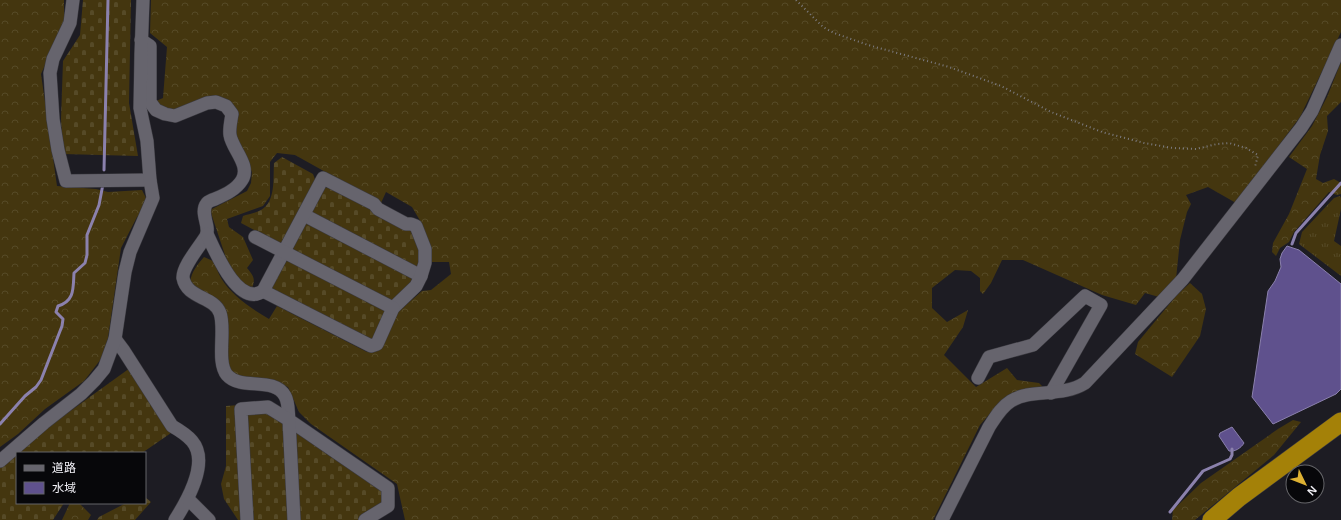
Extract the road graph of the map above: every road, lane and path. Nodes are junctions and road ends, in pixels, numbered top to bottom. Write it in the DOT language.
graph roads {
  1 [pos="73,0"];
  2 [pos="143,0"];
  3 [pos="796,0"];
  4 [pos="141,40"];
  5 [pos="1341,46"];
  6 [pos="1255,170"];
  7 [pos="150,180"];
  8 [pos="304,215"];
  9 [pos="207,234"];
  10 [pos="255,236"];
  11 [pos="284,251"];
  12 [pos="421,276"];
  13 [pos="263,291"];
  14 [pos="394,308"];
  15 [pos="115,339"];
  16 [pos="978,378"];
  17 [pos="1051,393"];
  18 [pos="289,420"];
  19 [pos="1341,422"];
  20 [pos="1341,435"];
  21 [pos="0,461"];
  22 [pos="188,499"];
  23 [pos="175,520"];
  24 [pos="209,520"];
  25 [pos="247,520"];
  26 [pos="294,520"];
  27 [pos="365,520"];
  28 [pos="942,520"];
  29 [pos="1212,520"];
  30 [pos="1228,520"];
  1 -- 7 [label="street"];
  2 -- 4 [label="street"];
  3 -- 6 [label="path"];
  4 -- 7 [label="street"];
  4 -- 9 [label="street"];
  5 -- 17 [label="street"];
  7 -- 15 [label="street"];
  8 -- 11 [label="street"];
  8 -- 12 [label="street"];
  8 -- 12 [label="street"];
  9 -- 13 [label="street"];
  9 -- 18 [label="street"];
  10 -- 11 [label="street"];
  11 -- 13 [label="street"];
  11 -- 14 [label="street"];
  12 -- 14 [label="street"];
  13 -- 14 [label="street"];
  15 -- 21 [label="street"];
  15 -- 22 [label="street"];
  16 -- 17 [label="street"];
  17 -- 28 [label="street"];
  18 -- 25 [label="street"];
  18 -- 26 [label="street"];
  18 -- 27 [label="street"];
  19 -- 29 [label="highway"];
  20 -- 30 [label="highway"];
  22 -- 23 [label="street"];
  22 -- 24 [label="street"];
}
